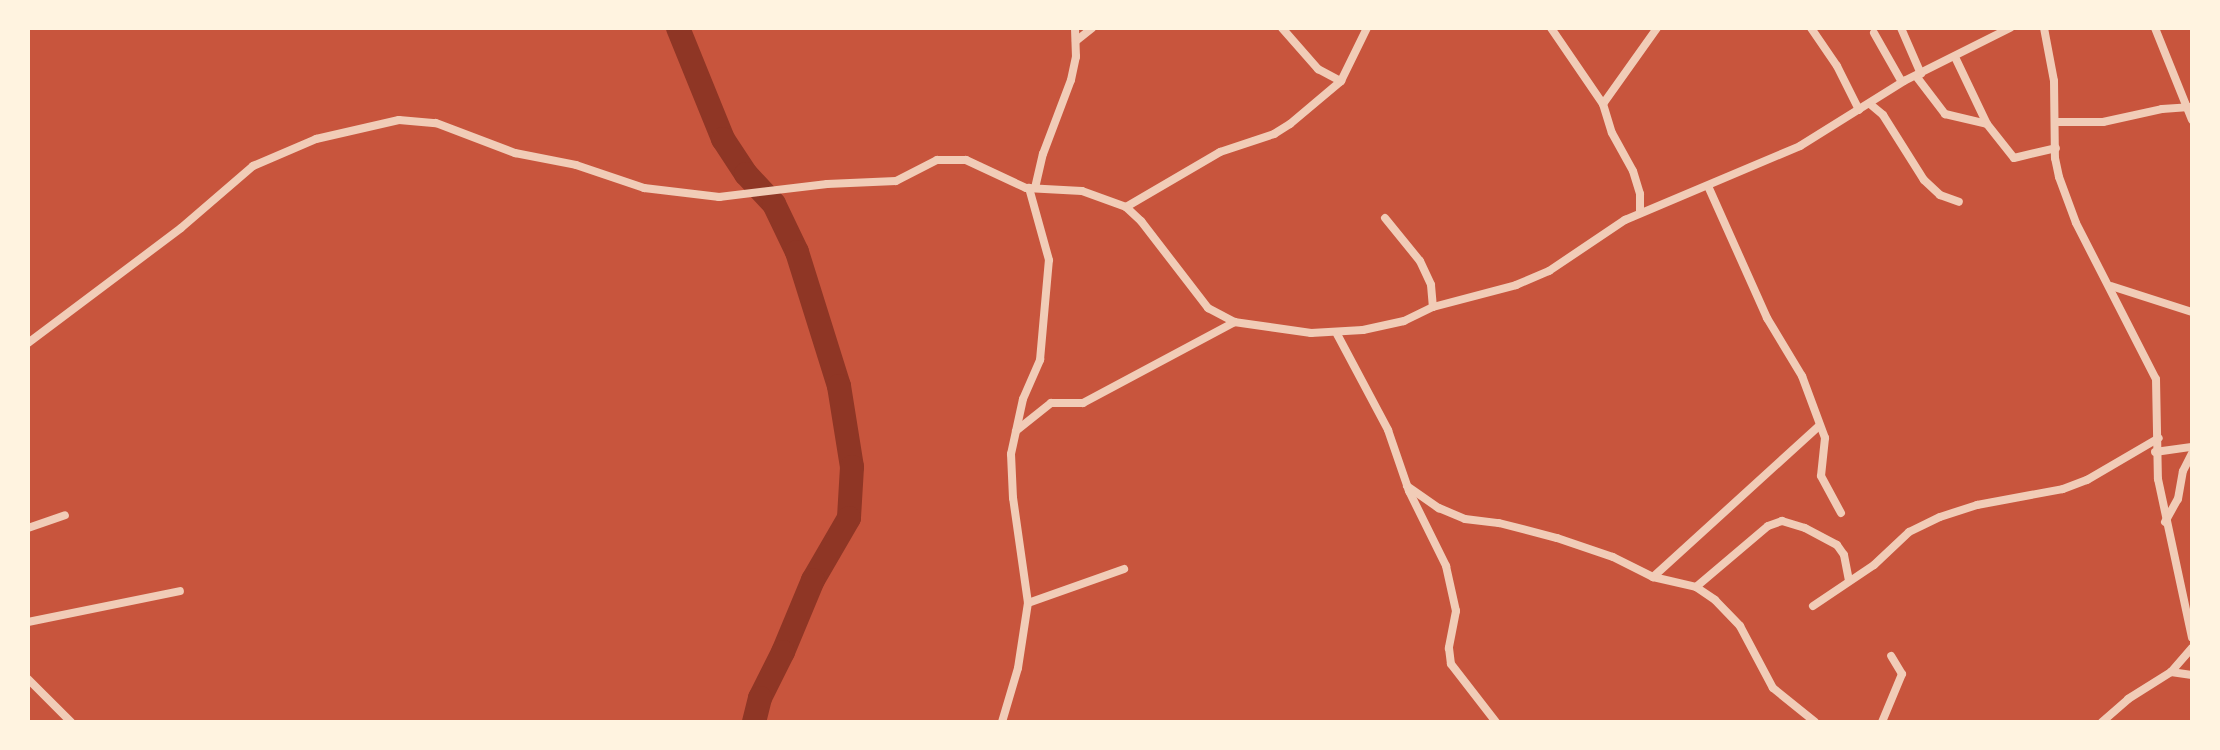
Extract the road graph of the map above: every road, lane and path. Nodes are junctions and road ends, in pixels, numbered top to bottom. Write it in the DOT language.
graph roads {
  1 [pos="1075,28"];
  2 [pos="1092,28"];
  3 [pos="1282,28"];
  4 [pos="1367,28"];
  5 [pos="1551,28"];
  6 [pos="1657,28"];
  7 [pos="1811,28"];
  8 [pos="1901,28"];
  9 [pos="2010,28"];
  10 [pos="2044,28"];
  11 [pos="2155,28"];
  12 [pos="1874,33"];
  13 [pos="1076,41"];
  14 [pos="1955,57"];
  15 [pos="1918,75"];
  16 [pos="1341,81"];
  17 [pos="1902,82"];
  18 [pos="1603,104"];
  19 [pos="1870,104"];
  20 [pos="2190,104"];
  21 [pos="1859,110"];
  22 [pos="2192,120"];
  23 [pos="2056,122"];
  24 [pos="1987,124"];
  25 [pos="2056,148"];
  26 [pos="1708,186"];
  27 [pos="1032,188"];
  28 [pos="1959,202"];
  29 [pos="1126,207"];
  30 [pos="1640,213"];
  31 [pos="1385,218"];
  32 [pos="2111,286"];
  33 [pos="1433,307"];
  34 [pos="2192,312"];
  35 [pos="1235,322"];
  36 [pos="1337,334"];
  37 [pos="28,343"];
  38 [pos="1819,426"];
  39 [pos="1016,431"];
  40 [pos="2159,438"];
  41 [pos="2192,450"];
  42 [pos="2155,452"];
  43 [pos="1407,486"];
  44 [pos="1841,513"];
  45 [pos="65,515"];
  46 [pos="2165,522"];
  47 [pos="28,528"];
  48 [pos="1124,569"];
  49 [pos="1653,577"];
  50 [pos="1849,581"];
  51 [pos="1696,587"];
  52 [pos="180,591"];
  53 [pos="1028,603"];
  54 [pos="1813,606"];
  55 [pos="28,622"];
  56 [pos="2192,637"];
  57 [pos="2192,648"];
  58 [pos="1891,656"];
  59 [pos="2171,672"];
  60 [pos="2192,675"];
  61 [pos="28,679"];
  62 [pos="71,722"];
  63 [pos="1002,722"];
  64 [pos="1496,722"];
  65 [pos="1815,722"];
  66 [pos="1882,722"];
  67 [pos="2102,722"];
  1 -- 13 [label="street"];
  2 -- 13 [label="street"];
  3 -- 16 [label="street"];
  4 -- 16 [label="street"];
  5 -- 18 [label="street"];
  6 -- 18 [label="street"];
  7 -- 21 [label="street"];
  8 -- 15 [label="street"];
  9 -- 14 [label="street"];
  10 -- 23 [label="street"];
  11 -- 20 [label="street"];
  12 -- 17 [label="street"];
  13 -- 27 [label="street"];
  14 -- 15 [label="street"];
  14 -- 24 [label="street"];
  15 -- 17 [label="street"];
  15 -- 24 [label="street"];
  16 -- 29 [label="street"];
  17 -- 19 [label="street"];
  18 -- 30 [label="street"];
  19 -- 21 [label="street"];
  19 -- 28 [label="street"];
  20 -- 22 [label="street"];
  20 -- 23 [label="street"];
  21 -- 26 [label="street"];
  23 -- 25 [label="street"];
  24 -- 25 [label="street"];
  25 -- 32 [label="street"];
  26 -- 30 [label="street"];
  26 -- 38 [label="street"];
  27 -- 29 [label="street"];
  27 -- 37 [label="street"];
  27 -- 39 [label="street"];
  29 -- 35 [label="street"];
  30 -- 33 [label="street"];
  31 -- 33 [label="street"];
  32 -- 34 [label="street"];
  32 -- 40 [label="street"];
  33 -- 36 [label="street"];
  35 -- 36 [label="street"];
  35 -- 39 [label="street"];
  36 -- 43 [label="street"];
  38 -- 44 [label="street"];
  38 -- 49 [label="street"];
  39 -- 53 [label="street"];
  40 -- 42 [label="street"];
  40 -- 50 [label="street"];
  41 -- 42 [label="street"];
  41 -- 46 [label="street"];
  42 -- 46 [label="street"];
  43 -- 49 [label="street"];
  43 -- 64 [label="street"];
  45 -- 47 [label="street"];
  46 -- 56 [label="street"];
  48 -- 53 [label="street"];
  49 -- 51 [label="street"];
  50 -- 51 [label="street"];
  50 -- 54 [label="street"];
  51 -- 65 [label="street"];
  52 -- 55 [label="street"];
  53 -- 63 [label="street"];
  57 -- 59 [label="street"];
  58 -- 66 [label="street"];
  59 -- 60 [label="street"];
  59 -- 67 [label="street"];
  61 -- 62 [label="street"];
}
